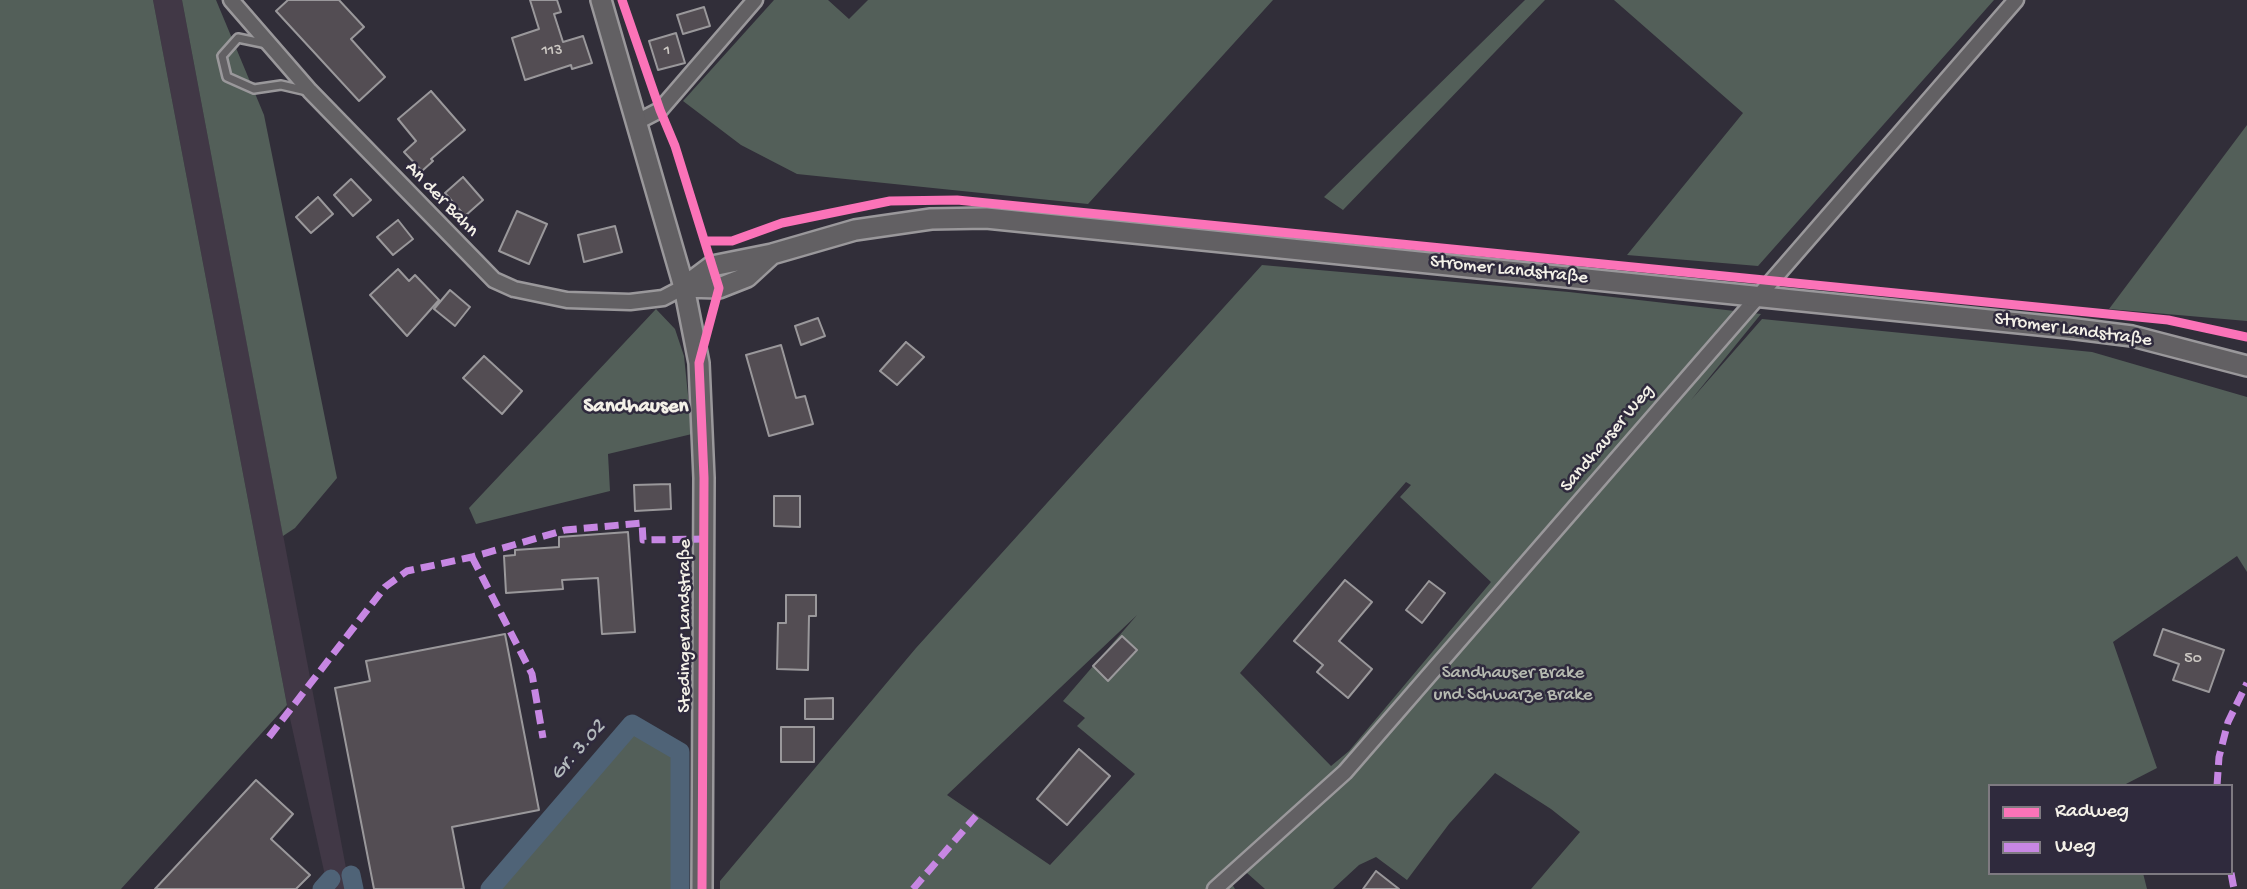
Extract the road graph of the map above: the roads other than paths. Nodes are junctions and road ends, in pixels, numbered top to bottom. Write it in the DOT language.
graph roads {
  1 [pos="231,0"];
  2 [pos="601,0"];
  3 [pos="755,0"];
  4 [pos="2016,0"];
  5 [pos="267,44"];
  6 [pos="310,92"];
  7 [pos="637,122"];
  8 [pos="684,287"];
  9 [pos="1755,297"];
  10 [pos="2247,366"];
  11 [pos="702,889"];
  12 [pos="1215,889"];
  1 -- 5 [label="street, An der Bahn"];
  2 -- 7 [label="main road, Stedinger Landstraße"];
  3 -- 7 [label="street"];
  4 -- 9 [label="street, Sandhauser Weg"];
  5 -- 6 [label="street, An der Bahn"];
  5 -- 6 [label="lane"];
  6 -- 8 [label="street, An der Bahn"];
  7 -- 8 [label="main road, Stedinger Landstraße"];
  8 -- 9 [label="main road, Stromer Landstraße"];
  8 -- 11 [label="main road, Stedinger Landstraße"];
  9 -- 10 [label="main road, Stromer Landstraße"];
  9 -- 12 [label="street, Sandhauser Weg"];
}
